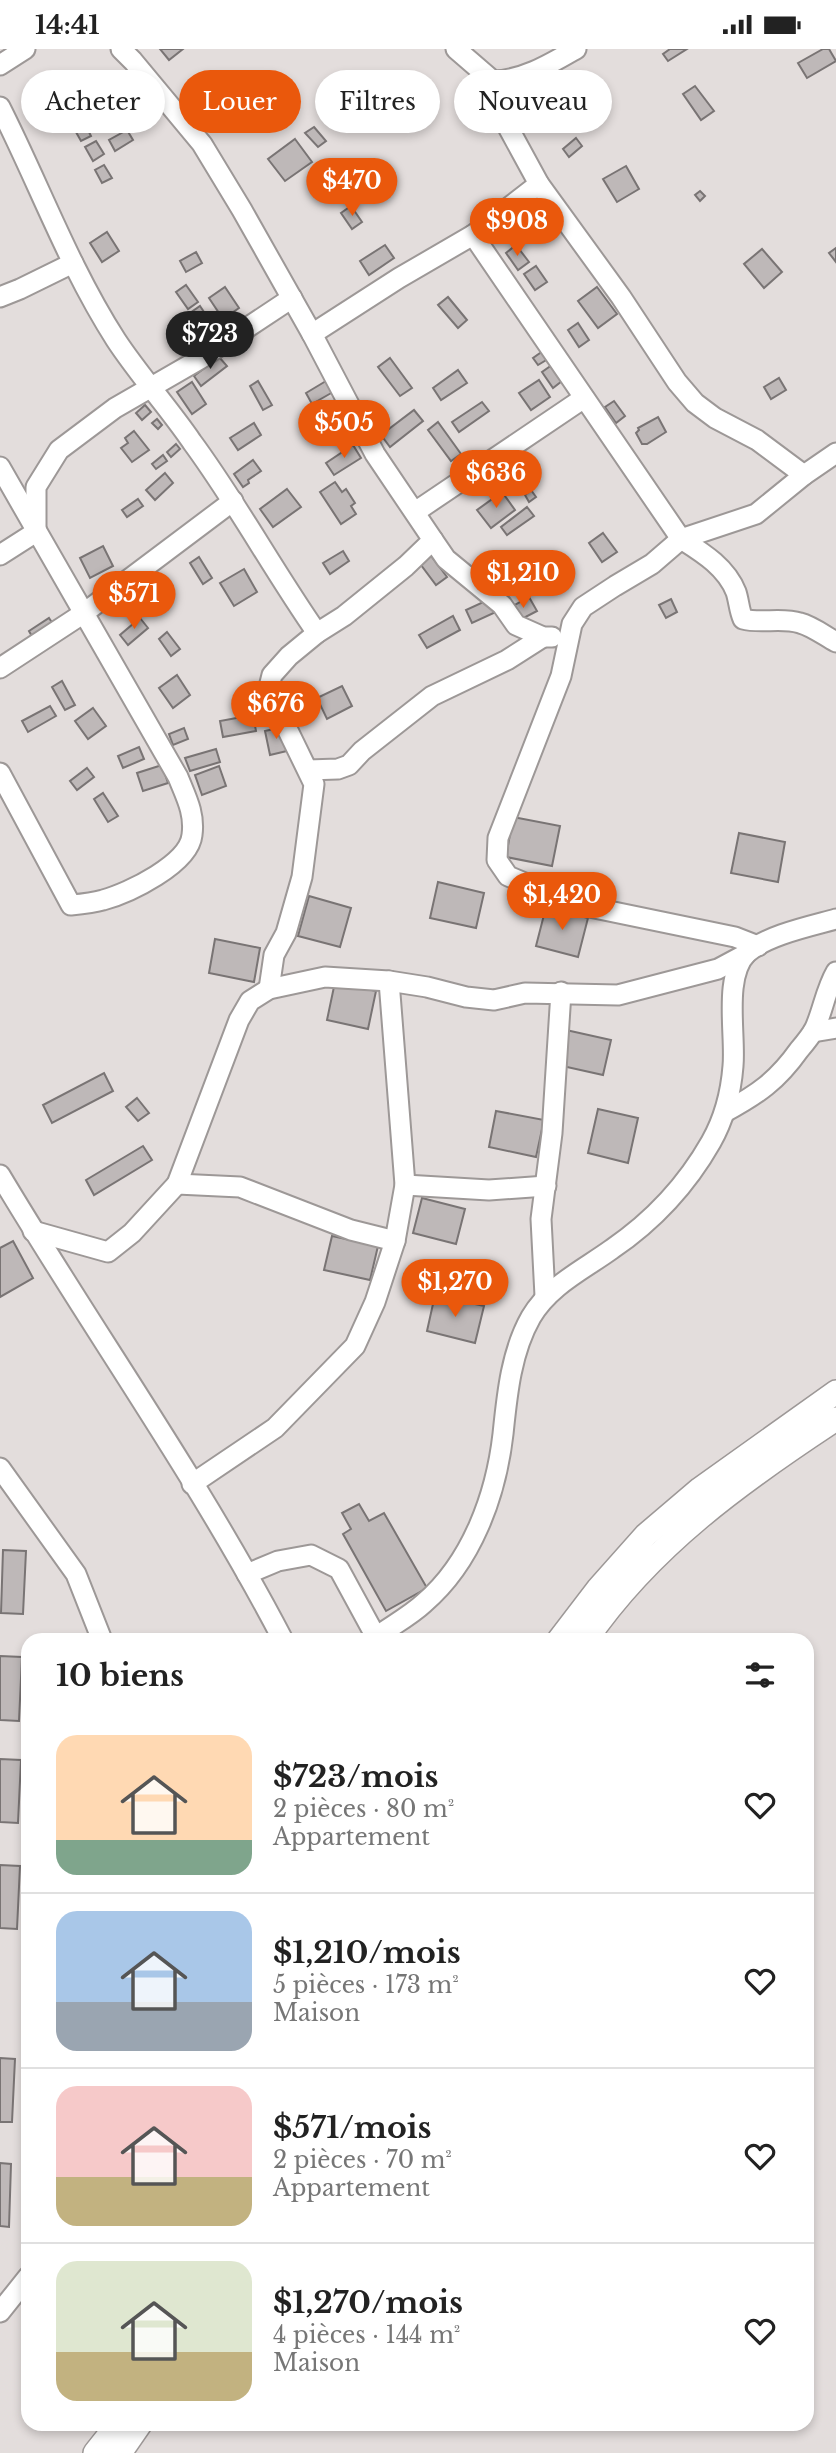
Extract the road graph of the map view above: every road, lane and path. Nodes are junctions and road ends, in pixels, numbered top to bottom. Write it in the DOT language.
graph roads {
  1 [pos="26,49"];
  2 [pos="121,49"];
  3 [pos="456,49"];
  4 [pos="576,49"];
  5 [pos="0,65"];
  6 [pos="480,70"];
  7 [pos="537,70"];
  8 [pos="0,107"];
  9 [pos="511,133"];
  10 [pos="539,184"];
  11 [pos="473,236"];
  12 [pos="73,263"];
  13 [pos="0,297"];
  14 [pos="292,298"];
  15 [pos="312,334"];
  16 [pos="151,388"];
  17 [pos="584,398"];
  18 [pos="836,453"];
  19 [pos="0,467"];
  20 [pos="804,475"];
  21 [pos="233,501"];
  22 [pos="415,512"];
  23 [pos="36,532"];
  24 [pos="681,539"];
  25 [pos="433,540"];
  26 [pos="0,555"];
  27 [pos="84,613"];
  28 [pos="317,633"];
  29 [pos="543,636"];
  30 [pos="567,639"];
  31 [pos="836,642"];
  32 [pos="0,669"];
  33 [pos="308,770"];
  34 [pos="0,773"];
  35 [pos="836,919"];
  36 [pos="752,950"];
  37 [pos="836,972"];
  38 [pos="389,981"];
  39 [pos="269,989"];
  40 [pos="561,992"];
  41 [pos="836,1028"];
  42 [pos="813,1032"];
  43 [pos="725,1112"];
  44 [pos="0,1175"];
  45 [pos="177,1184"];
  46 [pos="405,1185"];
  47 [pos="546,1186"];
  48 [pos="33,1231"];
  49 [pos="396,1241"];
  50 [pos="545,1296"];
  51 [pos="836,1392"];
  52 [pos="836,1419"];
  53 [pos="0,1468"];
  54 [pos="192,1484"];
  55 [pos="247,1574"];
  56 [pos="99,1633"];
  57 [pos="279,1633"];
  58 [pos="371,1633"];
  59 [pos="381,1633"];
  60 [pos="564,1633"];
  61 [pos="591,1633"];
  62 [pos="21,2286"];
  63 [pos="0,2312"];
  64 [pos="112,2431"];
  65 [pos="135,2431"];
  66 [pos="95,2453"];
  67 [pos="120,2453"];
  1 -- 5 [label="street"];
  2 -- 14 [label="street"];
  3 -- 6 [label="street"];
  4 -- 7 [label="street"];
  8 -- 12 [label="street"];
  9 -- 10 [label="street"];
  10 -- 11 [label="street"];
  10 -- 20 [label="street"];
  11 -- 15 [label="street"];
  11 -- 17 [label="street"];
  12 -- 13 [label="street"];
  12 -- 16 [label="street"];
  14 -- 15 [label="street"];
  14 -- 16 [label="street"];
  15 -- 22 [label="street"];
  16 -- 21 [label="street"];
  16 -- 23 [label="street"];
  17 -- 22 [label="street"];
  17 -- 24 [label="street"];
  18 -- 20 [label="street"];
  19 -- 23 [label="street"];
  20 -- 24 [label="street"];
  21 -- 27 [label="street"];
  21 -- 28 [label="street"];
  22 -- 25 [label="street"];
  23 -- 26 [label="street"];
  23 -- 27 [label="street"];
  24 -- 30 [label="street"];
  24 -- 31 [label="street"];
  25 -- 28 [label="street"];
  25 -- 29 [label="street"];
  27 -- 32 [label="street"];
  27 -- 34 [label="street"];
  28 -- 33 [label="street"];
  29 -- 30 [label="street"];
  29 -- 33 [label="street"];
  30 -- 36 [label="street"];
  33 -- 39 [label="street"];
  35 -- 36 [label="street"];
  36 -- 40 [label="street"];
  36 -- 43 [label="street"];
  37 -- 42 [label="street"];
  38 -- 39 [label="street"];
  38 -- 40 [label="street"];
  38 -- 46 [label="street"];
  39 -- 45 [label="street"];
  40 -- 47 [label="street"];
  41 -- 42 [label="street"];
  42 -- 43 [label="street"];
  43 -- 50 [label="street"];
  44 -- 48 [label="street"];
  45 -- 48 [label="street"];
  45 -- 49 [label="street"];
  46 -- 47 [label="street"];
  46 -- 49 [label="street"];
  47 -- 50 [label="street"];
  48 -- 54 [label="street"];
  49 -- 54 [label="street"];
  50 -- 59 [label="street"];
  51 -- 60 [label="street"];
  52 -- 61 [label="street"];
  53 -- 56 [label="street"];
  54 -- 55 [label="street"];
  55 -- 57 [label="street"];
  55 -- 58 [label="street"];
  62 -- 63 [label="street"];
  64 -- 66 [label="street"];
  65 -- 67 [label="street"];
}
